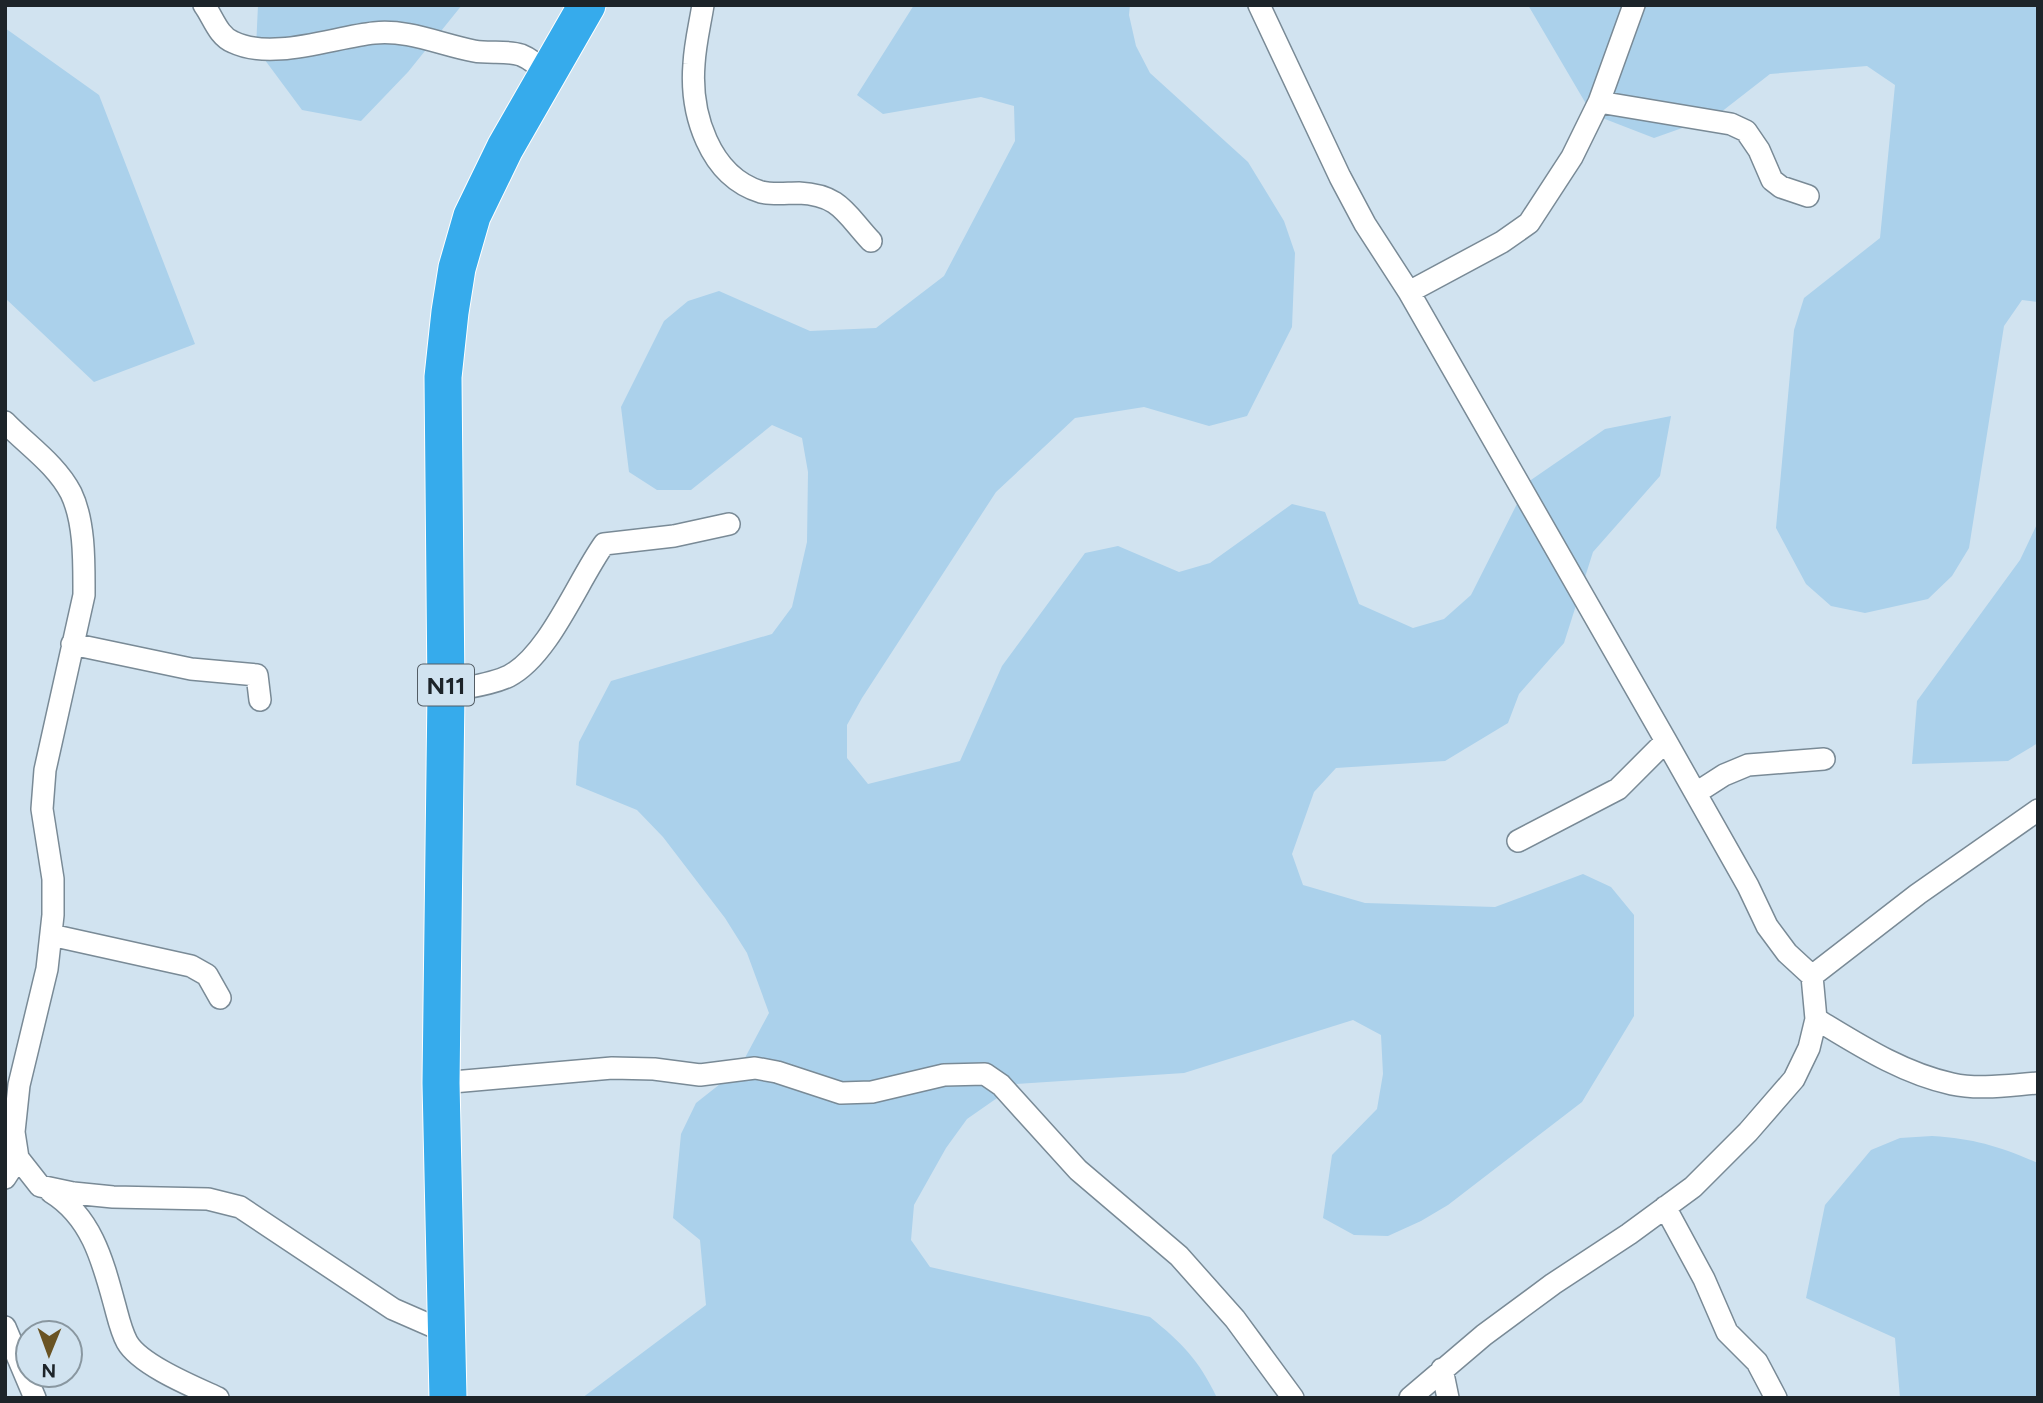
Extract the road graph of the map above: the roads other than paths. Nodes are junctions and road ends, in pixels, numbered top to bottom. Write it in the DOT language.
graph roads {
  1 [pos="204,5"];
  2 [pos="587,5"];
  3 [pos="704,5"];
  4 [pos="1259,5"];
  5 [pos="1634,5"];
  6 [pos="547,74"];
  7 [pos="1599,102"];
  8 [pos="1808,196"];
  9 [pos="871,242"];
  10 [pos="1409,292"];
  11 [pos="5,422"];
  12 [pos="729,524"];
  13 [pos="72,644"];
  14 [pos="446,692"];
  15 [pos="260,699"];
  16 [pos="1666,741"];
  17 [pos="1824,759"];
  18 [pos="1696,793"];
  19 [pos="2038,810"];
  20 [pos="1518,841"];
  21 [pos="51,935"];
  22 [pos="1812,976"];
  23 [pos="220,998"];
  24 [pos="1816,1019"];
  25 [pos="441,1083"];
  26 [pos="2038,1083"];
  27 [pos="18,1158"];
  28 [pos="5,1178"];
  29 [pos="40,1186"];
  30 [pos="1665,1207"];
  31 [pos="5,1327"];
  32 [pos="448,1334"];
  33 [pos="1442,1369"];
  34 [pos="35,1398"];
  35 [pos="218,1398"];
  36 [pos="448,1398"];
  37 [pos="1293,1398"];
  38 [pos="1410,1398"];
  39 [pos="1448,1398"];
  40 [pos="1776,1398"];
  1 -- 6 [label="street"];
  2 -- 6 [label="highway, N11"];
  3 -- 9 [label="street"];
  4 -- 10 [label="street"];
  5 -- 7 [label="street"];
  6 -- 14 [label="highway, N11"];
  7 -- 8 [label="street"];
  7 -- 10 [label="street"];
  10 -- 16 [label="street"];
  11 -- 13 [label="street"];
  12 -- 14 [label="street"];
  13 -- 15 [label="street"];
  13 -- 21 [label="street"];
  14 -- 25 [label="highway, N11"];
  16 -- 18 [label="street"];
  16 -- 20 [label="street"];
  17 -- 18 [label="street"];
  18 -- 22 [label="street"];
  19 -- 22 [label="street"];
  21 -- 23 [label="street"];
  21 -- 27 [label="street"];
  22 -- 24 [label="street"];
  24 -- 26 [label="street"];
  24 -- 30 [label="street"];
  25 -- 32 [label="highway, N11"];
  25 -- 37 [label="street"];
  27 -- 28 [label="street"];
  27 -- 29 [label="street"];
  29 -- 32 [label="street"];
  29 -- 35 [label="street"];
  30 -- 33 [label="street"];
  30 -- 40 [label="street"];
  31 -- 34 [label="street"];
  32 -- 36 [label="highway, N11"];
  33 -- 38 [label="street"];
  33 -- 39 [label="street"];
}
